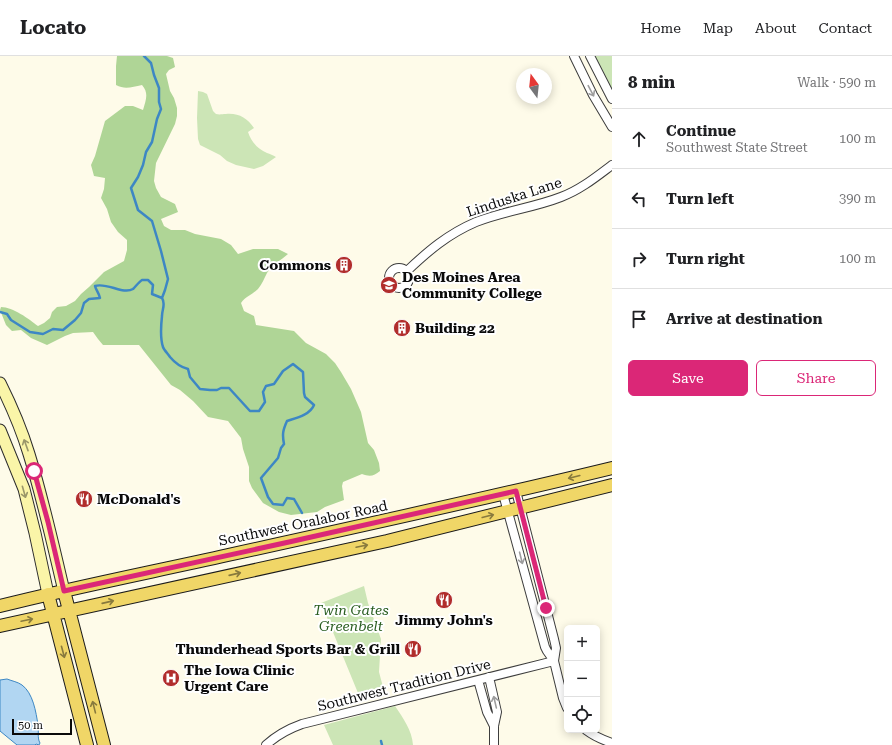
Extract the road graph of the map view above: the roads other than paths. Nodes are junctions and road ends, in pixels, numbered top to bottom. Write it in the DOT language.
graph roads {
  1 [pos="574,56"];
  2 [pos="590,56"];
  3 [pos="612,99"];
  4 [pos="612,127"];
  5 [pos="612,165"];
  6 [pos="407,271"];
  7 [pos="0,383"];
  8 [pos="0,430"];
  9 [pos="612,468"];
  10 [pos="612,485"];
  11 [pos="516,491"];
  12 [pos="503,494"];
  13 [pos="521,508"];
  14 [pos="507,511"];
  15 [pos="64,591"];
  16 [pos="48,594"];
  17 [pos="0,606"];
  18 [pos="70,611"];
  19 [pos="53,614"];
  20 [pos="0,626"];
  21 [pos="554,661"];
  22 [pos="489,677"];
  23 [pos="478,680"];
  24 [pos="564,700"];
  25 [pos="494,726"];
  26 [pos="590,733"];
  27 [pos="612,743"];
  28 [pos="87,745"];
  29 [pos="104,745"];
  30 [pos="266,745"];
  31 [pos="494,745"];
  1 -- 4 [label="street, one-way"];
  2 -- 3 [label="street"];
  5 -- 6 [label="street, Linduska Lane"];
  15 -- 7 [label="main road, one-way"];
  8 -- 16 [label="main road, one-way"];
  9 -- 11 [label="main road, Southwest Oralabor Road, one-way"];
  10 -- 13 [label="main road"];
  11 -- 12 [label="main road, Southwest Oralabor Road"];
  11 -- 13 [label="street"];
  12 -- 14 [label="street"];
  12 -- 15 [label="main road, Southwest Oralabor Road"];
  13 -- 14 [label="main road"];
  13 -- 21 [label="street"];
  18 -- 14 [label="main road, one-way"];
  14 -- 21 [label="street, one-way"];
  15 -- 16 [label="main road, Southwest Oralabor Road"];
  15 -- 18 [label="main road"];
  16 -- 17 [label="main road, Southwest Oralabor Road"];
  16 -- 19 [label="main road"];
  18 -- 19 [label="main road"];
  29 -- 18 [label="main road, one-way"];
  20 -- 19 [label="main road, one-way"];
  19 -- 28 [label="main road, one-way"];
  21 -- 22 [label="street, Southwest Tradition Drive"];
  21 -- 24 [label="street"];
  22 -- 23 [label="street, Southwest Tradition Drive"];
  25 -- 22 [label="street, one-way"];
  23 -- 25 [label="street"];
  23 -- 30 [label="street, Southwest Tradition Drive"];
  25 -- 31 [label="street"];
  26 -- 27 [label="street"];
}
